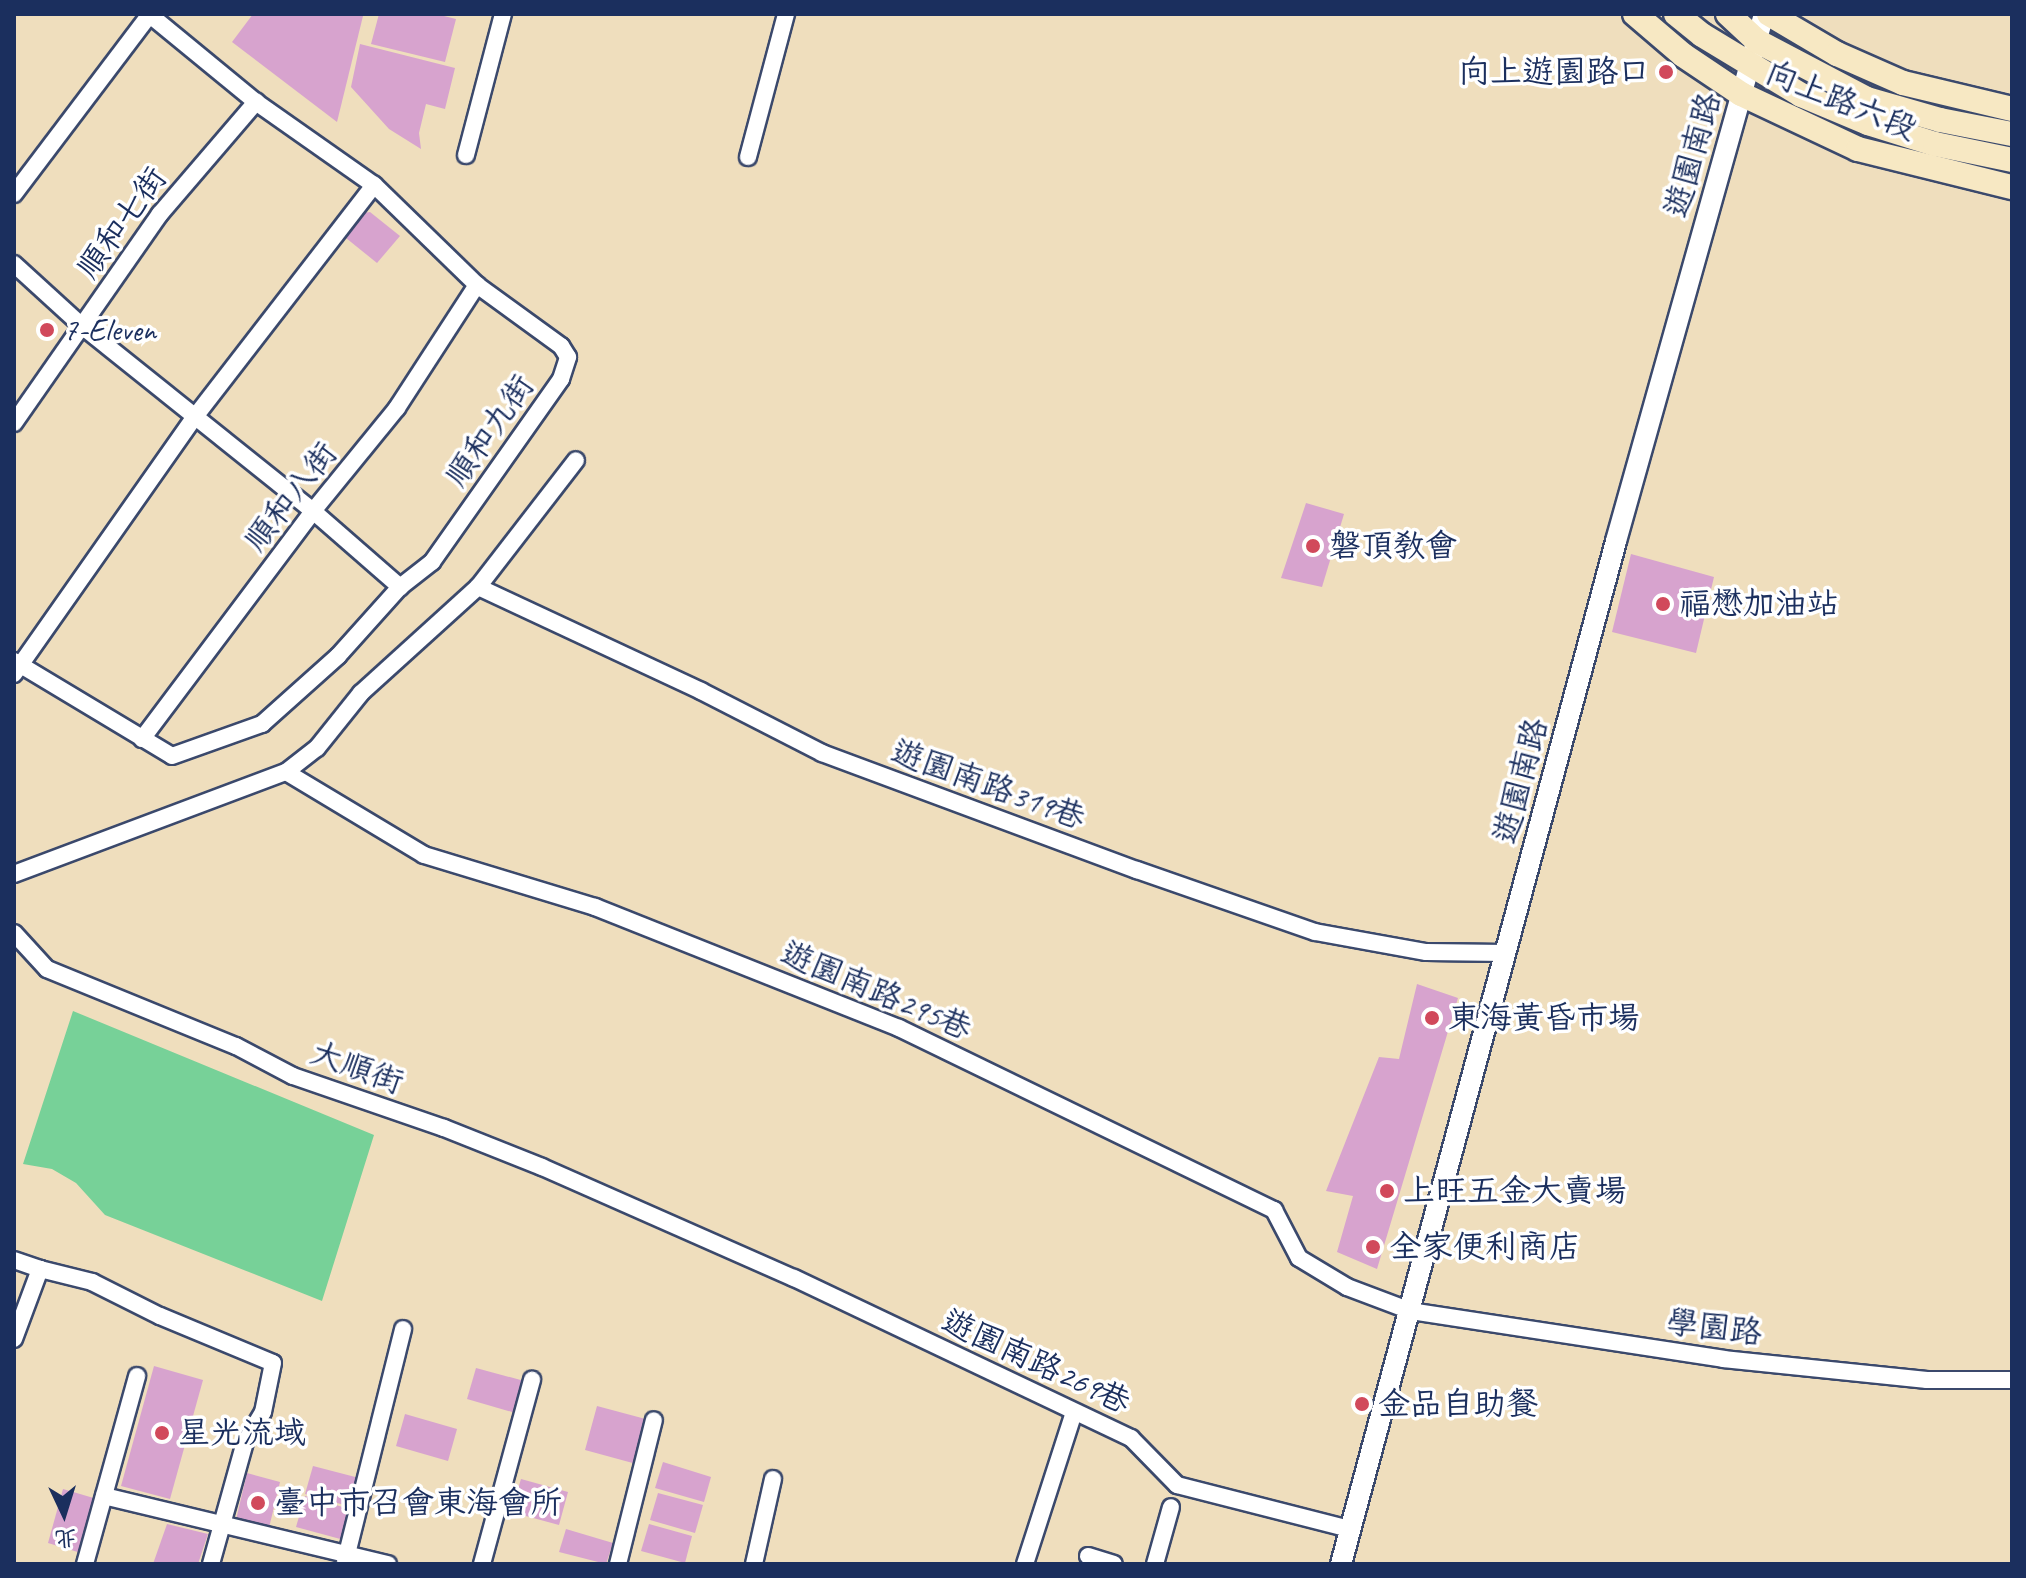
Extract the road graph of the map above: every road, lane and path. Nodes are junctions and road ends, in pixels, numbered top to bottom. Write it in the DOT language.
graph roads {
  1 [pos="150,14"];
  2 [pos="503,14"];
  3 [pos="786,14"];
  4 [pos="1635,14"];
  5 [pos="1676,14"];
  6 [pos="1728,14"];
  7 [pos="1766,14"];
  8 [pos="1757,41"];
  9 [pos="1750,66"];
  10 [pos="1741,94"];
  11 [pos="256,102"];
  12 [pos="2012,109"];
  13 [pos="2012,134"];
  14 [pos="466,155"];
  15 [pos="748,157"];
  16 [pos="2012,160"];
  17 [pos="374,185"];
  18 [pos="2012,187"];
  19 [pos="14,194"];
  20 [pos="14,264"];
  21 [pos="477,285"];
  22 [pos="82,326"];
  23 [pos="194,418"];
  24 [pos="14,423"];
  25 [pos="576,460"];
  26 [pos="313,511"];
  27 [pos="400,587"];
  28 [pos="478,587"];
  29 [pos="16,666"];
  30 [pos="142,739"];
  31 [pos="286,772"];
  32 [pos="14,874"];
  33 [pos="14,933"];
  34 [pos="1506,953"];
  35 [pos="696,1233"];
  36 [pos="14,1260"];
  37 [pos="40,1269"];
  38 [pos="1411,1311"];
  39 [pos="403,1329"];
  40 [pos="14,1339"];
  41 [pos="137,1376"];
  42 [pos="532,1380"];
  43 [pos="2012,1380"];
  44 [pos="1074,1412"];
  45 [pos="654,1420"];
  46 [pos="773,1479"];
  47 [pos="104,1496"];
  48 [pos="1171,1507"];
  49 [pos="224,1525"];
  50 [pos="1350,1529"];
  51 [pos="1088,1556"];
  52 [pos="346,1560"];
  53 [pos="85,1564"];
  54 [pos="211,1564"];
  55 [pos="388,1564"];
  56 [pos="482,1564"];
  57 [pos="618,1564"];
  58 [pos="754,1564"];
  59 [pos="1025,1564"];
  60 [pos="1114,1564"];
  61 [pos="1155,1564"];
  62 [pos="1341,1564"];
  1 -- 11 [label="street, 順和九街"];
  1 -- 19 [label="street"];
  2 -- 14 [label="street"];
  3 -- 15 [label="street"];
  4 -- 10 [label="main road, 向上路六段"];
  5 -- 9 [label="main road, 向上路六段"];
  6 -- 8 [label="main road, 向上路六段"];
  7 -- 8 [label="street, 遊園南路"];
  7 -- 12 [label="main road, 向上路六段"];
  8 -- 9 [label="street, 遊園南路"];
  8 -- 13 [label="main road, 向上路六段"];
  9 -- 10 [label="street, 遊園南路"];
  9 -- 16 [label="main road, 向上路六段"];
  10 -- 18 [label="main road, 向上路六段"];
  10 -- 34 [label="street, 遊園南路"];
  11 -- 17 [label="street, 順和九街"];
  11 -- 22 [label="street, 順和七街"];
  17 -- 21 [label="street, 順和九街"];
  17 -- 23 [label="street"];
  20 -- 22 [label="street"];
  21 -- 26 [label="street, 順和八街"];
  21 -- 27 [label="street, 順和九街"];
  22 -- 23 [label="street"];
  22 -- 24 [label="street, 順和七街"];
  23 -- 26 [label="street"];
  23 -- 29 [label="street"];
  25 -- 28 [label="street"];
  26 -- 27 [label="street"];
  26 -- 30 [label="street, 順和八街"];
  27 -- 30 [label="street, 順和九街"];
  28 -- 31 [label="street"];
  28 -- 34 [label="street, 遊園南路319巷"];
  29 -- 30 [label="street, 順和九街"];
  31 -- 32 [label="street"];
  31 -- 38 [label="street, 遊園南路295巷"];
  33 -- 35 [label="street, 大順街"];
  34 -- 38 [label="street, 遊園南路"];
  35 -- 44 [label="street, 遊園南路269巷"];
  36 -- 37 [label="street"];
  37 -- 40 [label="street"];
  37 -- 49 [label="street"];
  38 -- 43 [label="street, 學園路"];
  38 -- 50 [label="street, 遊園南路"];
  39 -- 52 [label="street"];
  41 -- 47 [label="street"];
  42 -- 56 [label="street"];
  44 -- 50 [label="street, 遊園南路269巷"];
  44 -- 59 [label="street"];
  45 -- 57 [label="street"];
  46 -- 58 [label="street"];
  47 -- 49 [label="street"];
  47 -- 53 [label="street"];
  48 -- 61 [label="street"];
  49 -- 52 [label="street"];
  49 -- 54 [label="street"];
  50 -- 62 [label="street, 遊園南路"];
  51 -- 60 [label="street"];
  52 -- 55 [label="street"];
}
